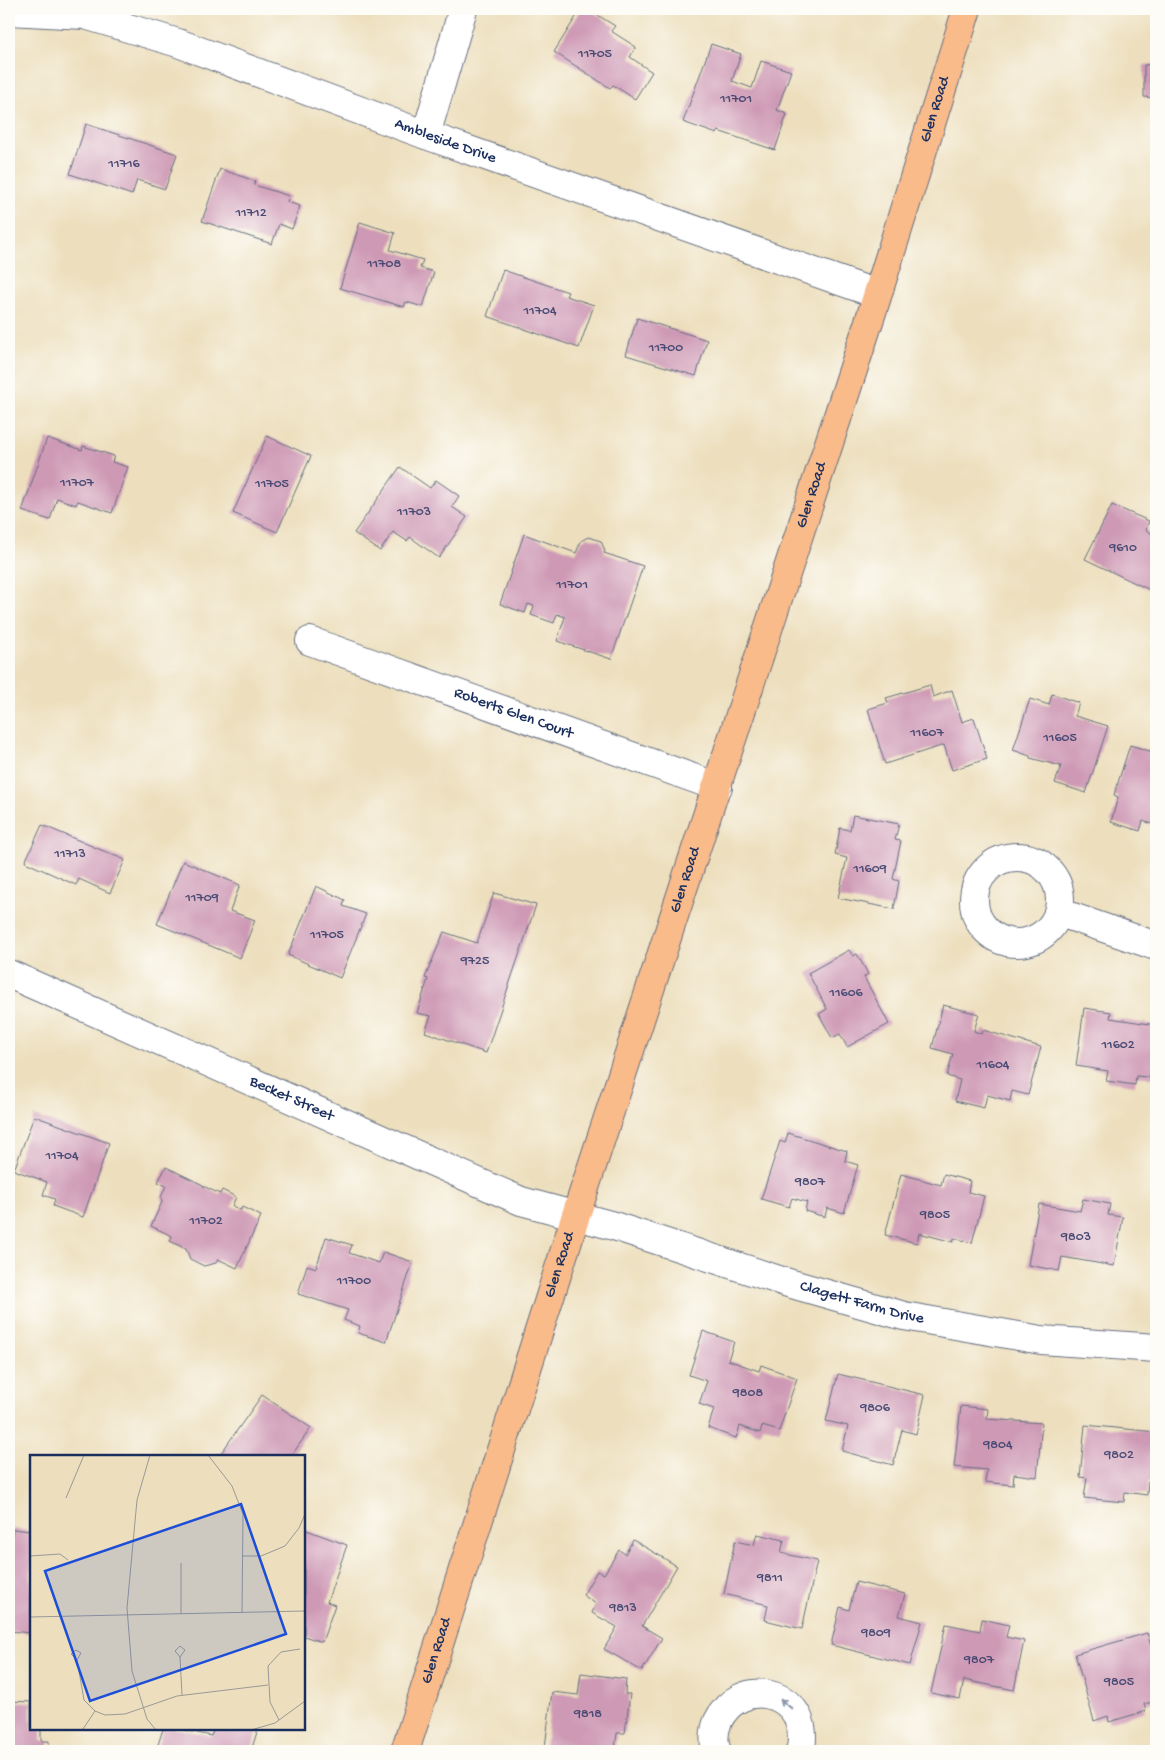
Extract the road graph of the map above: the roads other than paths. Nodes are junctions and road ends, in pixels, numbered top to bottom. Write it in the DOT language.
graph roads {
  1 [pos="463,9"];
  2 [pos="966,9"];
  3 [pos="9,11"];
  4 [pos="426,135"];
  5 [pos="877,294"];
  6 [pos="310,641"];
  7 [pos="718,787"];
  8 [pos="1058,912"];
  9 [pos="1156,946"];
  10 [pos="9,974"];
  11 [pos="576,1215"];
  12 [pos="1156,1348"];
  13 [pos="808,1750"];
  14 [pos="405,1751"];
  15 [pos="717,1751"];
  1 -- 4 [label="street"];
  2 -- 5 [label="main road, Glen Road"];
  3 -- 4 [label="street, Ambleside Drive"];
  4 -- 5 [label="street, Ambleside Drive"];
  5 -- 7 [label="main road, Glen Road"];
  6 -- 7 [label="street, Roberts Glen Court"];
  7 -- 11 [label="main road, Glen Road"];
  8 -- 9 [label="street"];
  10 -- 11 [label="street, Becket Street"];
  11 -- 12 [label="street, Clagett Farm Drive"];
  11 -- 14 [label="main road, Glen Road"];
  13 -- 15 [label="street, one-way"];
}
